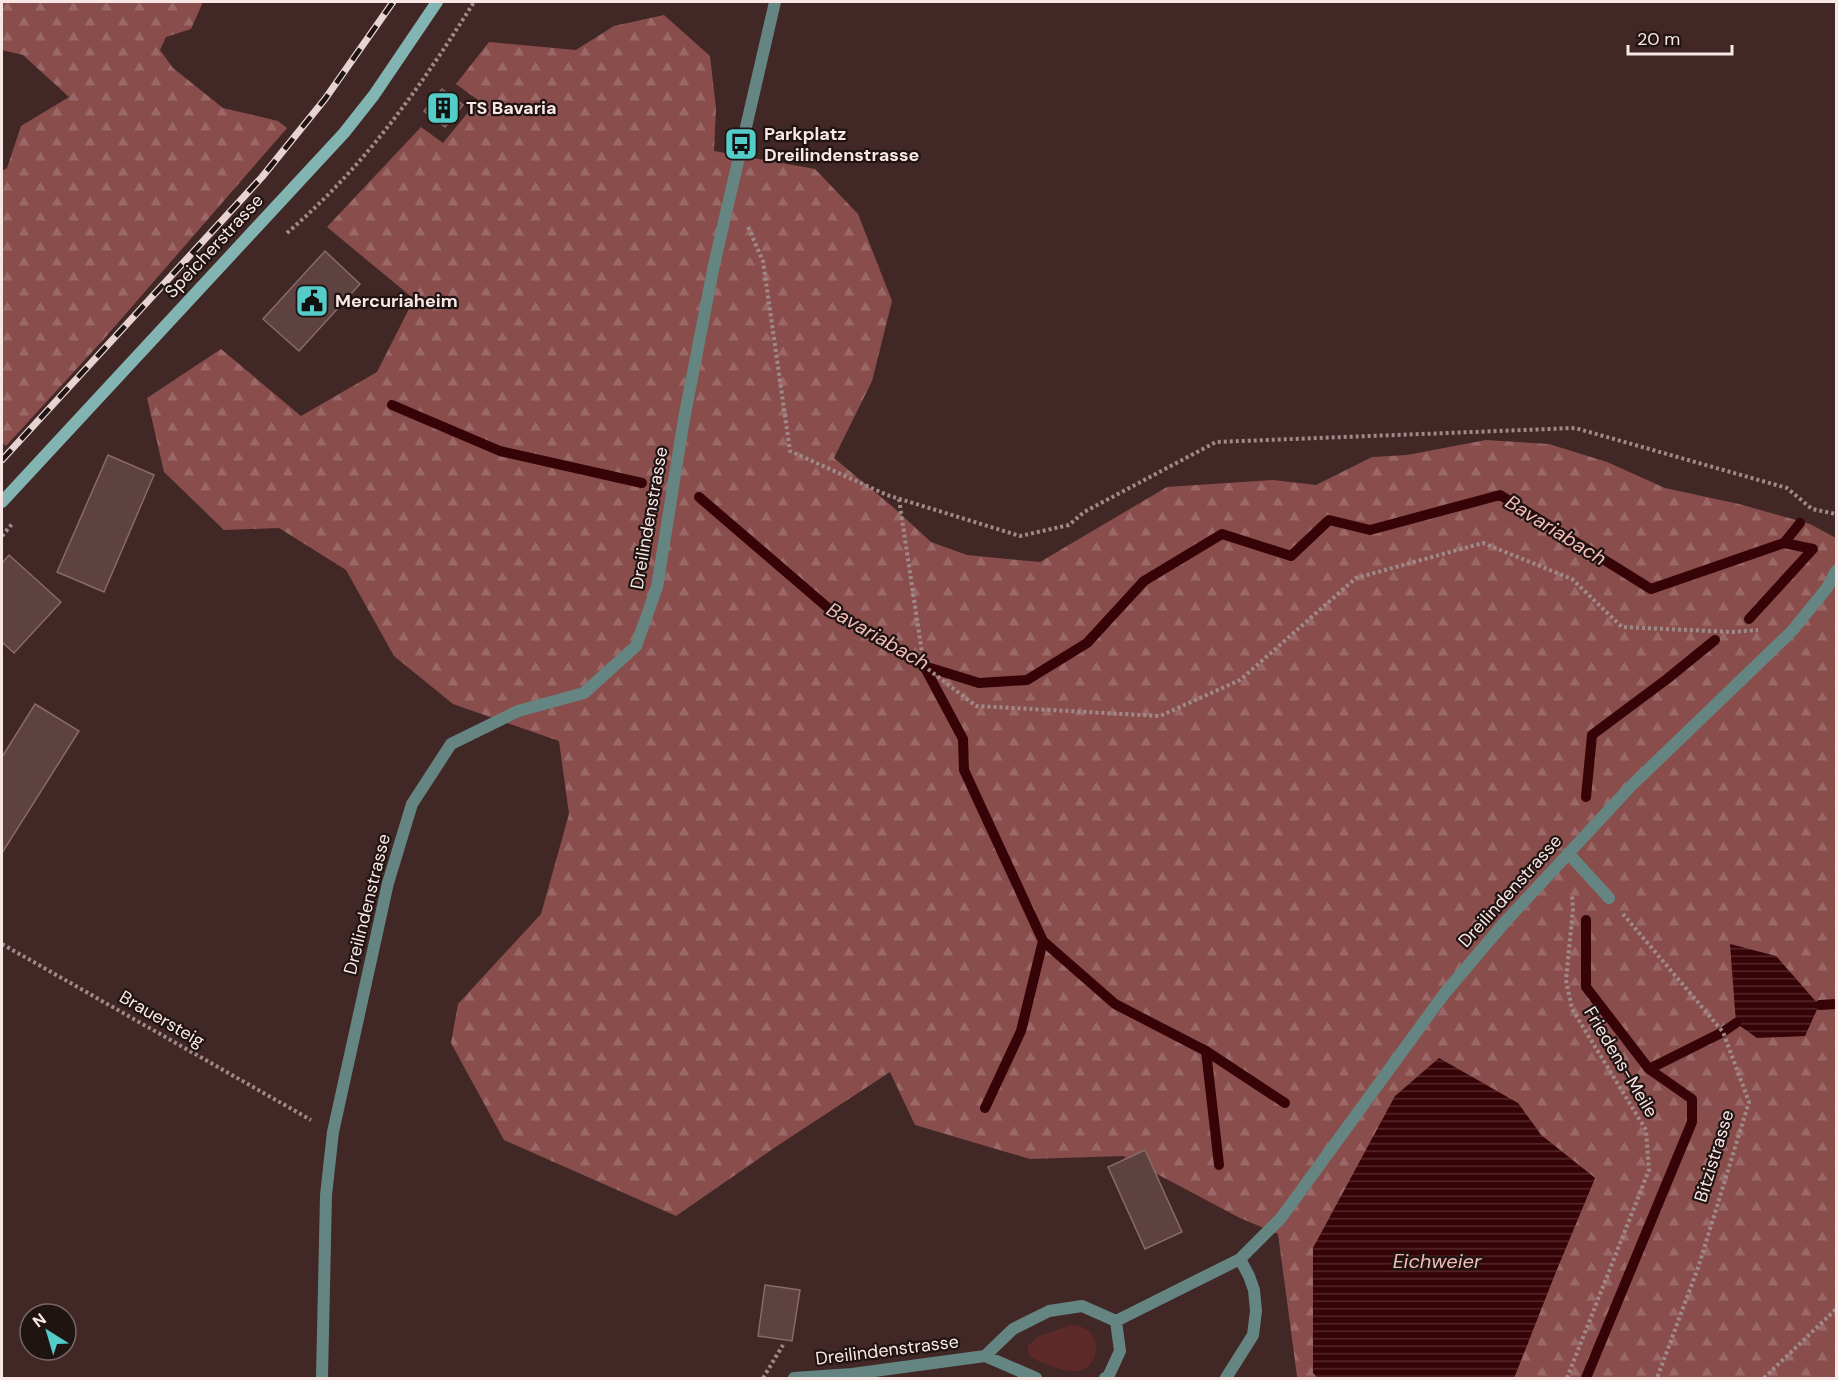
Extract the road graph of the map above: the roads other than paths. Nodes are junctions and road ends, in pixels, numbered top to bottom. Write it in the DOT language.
graph roads {
  1 [pos="437,2"];
  2 [pos="776,2"];
  3 [pos="2,502"];
  4 [pos="1836,571"];
  5 [pos="1568,853"];
  6 [pos="1609,898"];
  7 [pos="1240,1259"];
  8 [pos="1116,1321"];
  9 [pos="985,1356"];
  10 [pos="322,1378"];
  11 [pos="794,1378"];
  12 [pos="1036,1378"];
  13 [pos="1105,1378"];
  14 [pos="1226,1378"];
  1 -- 3 [label="main road, Speicherstrasse"];
  2 -- 10 [label="street, Dreilindenstrasse"];
  4 -- 5 [label="street, Dreilindenstrasse"];
  5 -- 6 [label="street"];
  5 -- 7 [label="street, Dreilindenstrasse"];
  7 -- 8 [label="street, Dreilindenstrasse"];
  7 -- 14 [label="street"];
  8 -- 9 [label="street, Dreilindenstrasse"];
  8 -- 13 [label="street"];
  9 -- 11 [label="street, Dreilindenstrasse"];
  9 -- 12 [label="street, Dreilindenstrasse"];
}
